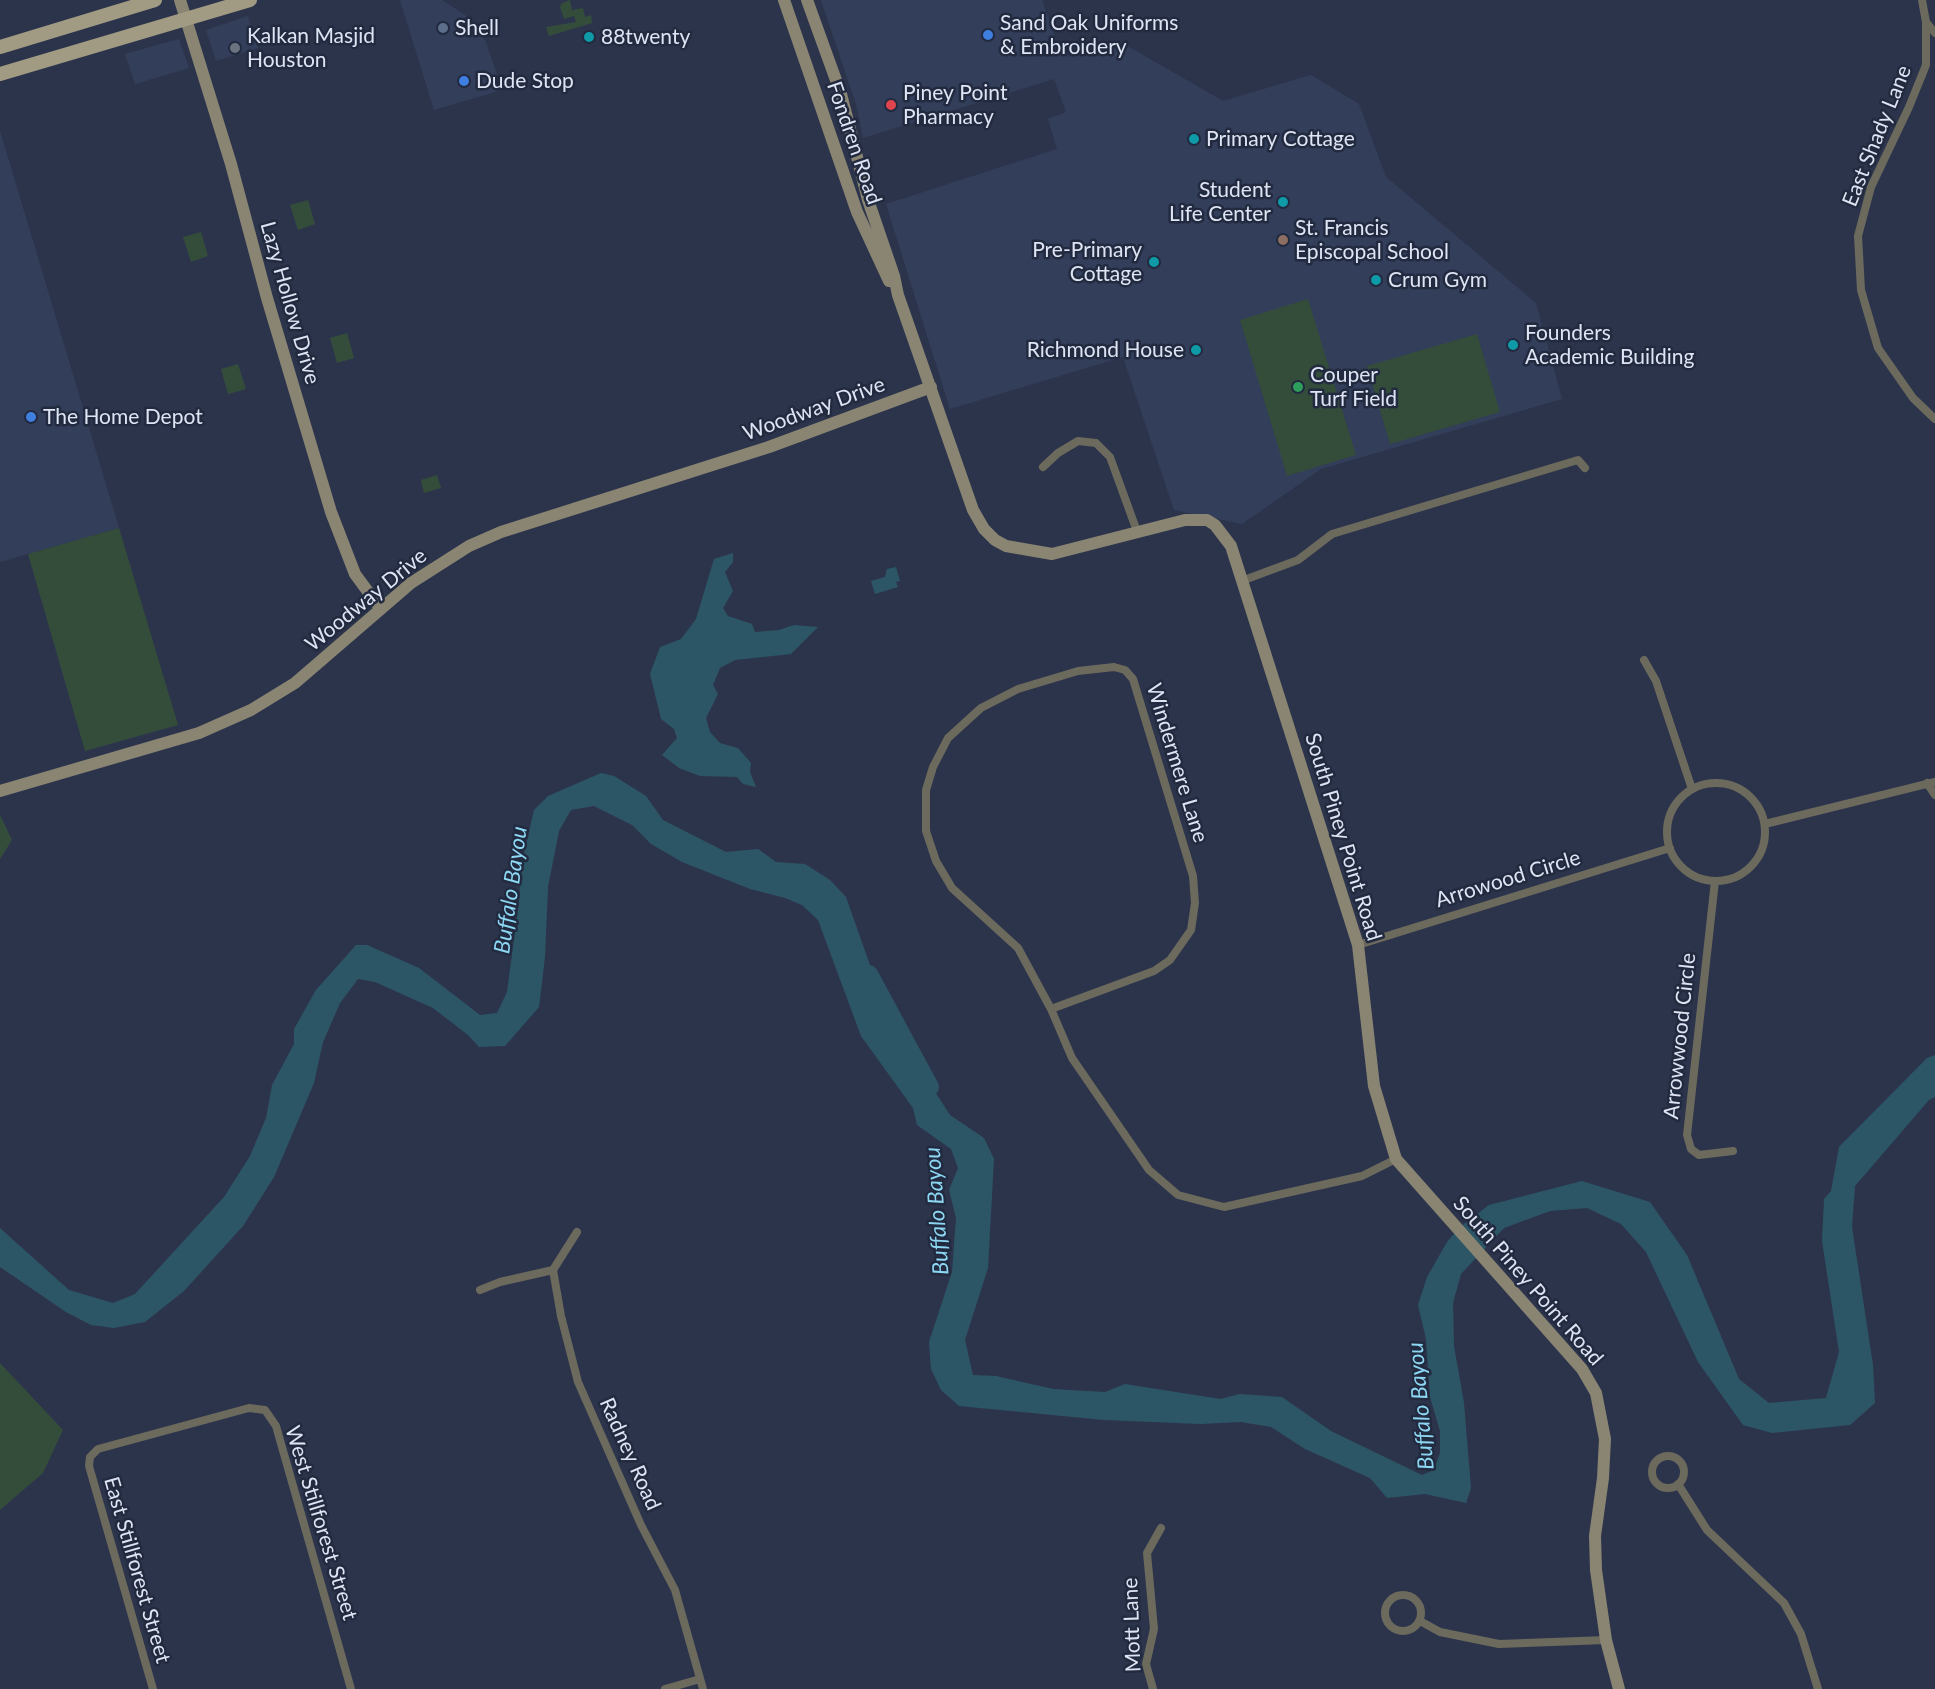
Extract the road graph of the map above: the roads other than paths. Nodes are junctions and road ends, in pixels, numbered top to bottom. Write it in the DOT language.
graph roads {
  1 [pos="155,0"];
  2 [pos="180,0"];
  3 [pos="250,0"];
  4 [pos="784,0"];
  5 [pos="807,0"];
  6 [pos="1922,0"];
  7 [pos="186,20"];
  8 [pos="1926,22"];
  9 [pos="1935,33"];
  10 [pos="0,47"];
  11 [pos="0,74"];
  12 [pos="898,295"];
  13 [pos="931,387"];
  14 [pos="1935,420"];
  15 [pos="1043,467"];
  16 [pos="1585,468"];
  17 [pos="1138,534"];
  18 [pos="1021,550"];
  19 [pos="1244,580"];
  20 [pos="380,608"];
  21 [pos="1644,660"];
  22 [pos="1931,783"];
  23 [pos="1692,789"];
  24 [pos="0,791"];
  25 [pos="1935,795"];
  26 [pos="1765,824"];
  27 [pos="1670,848"];
  28 [pos="1715,881"];
  29 [pos="1358,945"];
  30 [pos="1051,1010"];
  31 [pos="1733,1151"];
  32 [pos="1396,1159"];
  33 [pos="577,1232"];
  34 [pos="553,1270"];
  35 [pos="480,1290"];
  36 [pos="188,1424"];
  37 [pos="1678,1484"];
  38 [pos="1161,1528"];
  39 [pos="1419,1621"];
  40 [pos="1606,1640"];
  41 [pos="700,1679"];
  42 [pos="153,1689"];
  43 [pos="351,1689"];
  44 [pos="665,1689"];
  45 [pos="704,1689"];
  46 [pos="1153,1689"];
  47 [pos="1619,1689"];
  48 [pos="1818,1689"];
  1 -- 10 [label="main road"];
  2 -- 7 [label="street, Lazy Hollow Drive"];
  3 -- 7 [label="main road"];
  4 -- 12 [label="street, Fondren Road"];
  5 -- 12 [label="street, Fondren Road"];
  6 -- 8 [label="street, East Shady Lane"];
  7 -- 11 [label="main road"];
  7 -- 20 [label="street, Lazy Hollow Drive"];
  8 -- 9 [label="street"];
  8 -- 14 [label="street, East Shady Lane"];
  12 -- 13 [label="street, Fondren Road"];
  13 -- 18 [label="street, Fondren Road"];
  13 -- 20 [label="street, Woodway Drive"];
  15 -- 17 [label="street"];
  16 -- 19 [label="street"];
  17 -- 18 [label="street, South Piney Point Road"];
  17 -- 19 [label="street, South Piney Point Road"];
  19 -- 29 [label="street, South Piney Point Road"];
  20 -- 24 [label="street, Woodway Drive"];
  21 -- 23 [label="street"];
  22 -- 25 [label="street"];
  22 -- 26 [label="street"];
  23 -- 26 [label="street"];
  23 -- 27 [label="street"];
  26 -- 28 [label="street"];
  27 -- 28 [label="street"];
  27 -- 29 [label="street, Arrowood Circle"];
  28 -- 31 [label="street, Arrowwood Circle"];
  29 -- 32 [label="street, South Piney Point Road"];
  30 -- 30 [label="street, Windermere Lane"];
  30 -- 32 [label="street, Windermere Lane"];
  32 -- 40 [label="street, South Piney Point Road"];
  33 -- 34 [label="street"];
  34 -- 35 [label="street"];
  34 -- 41 [label="street, Radney Road"];
  36 -- 42 [label="street, East Stillforest Street"];
  36 -- 43 [label="street, West Stillforest Street"];
  37 -- 48 [label="street"];
  38 -- 46 [label="street, Mott Lane"];
  39 -- 39 [label="street"];
  39 -- 40 [label="street"];
  40 -- 47 [label="street, South Piney Point Road"];
  41 -- 44 [label="street"];
  41 -- 45 [label="street, Radney Road"];
}
